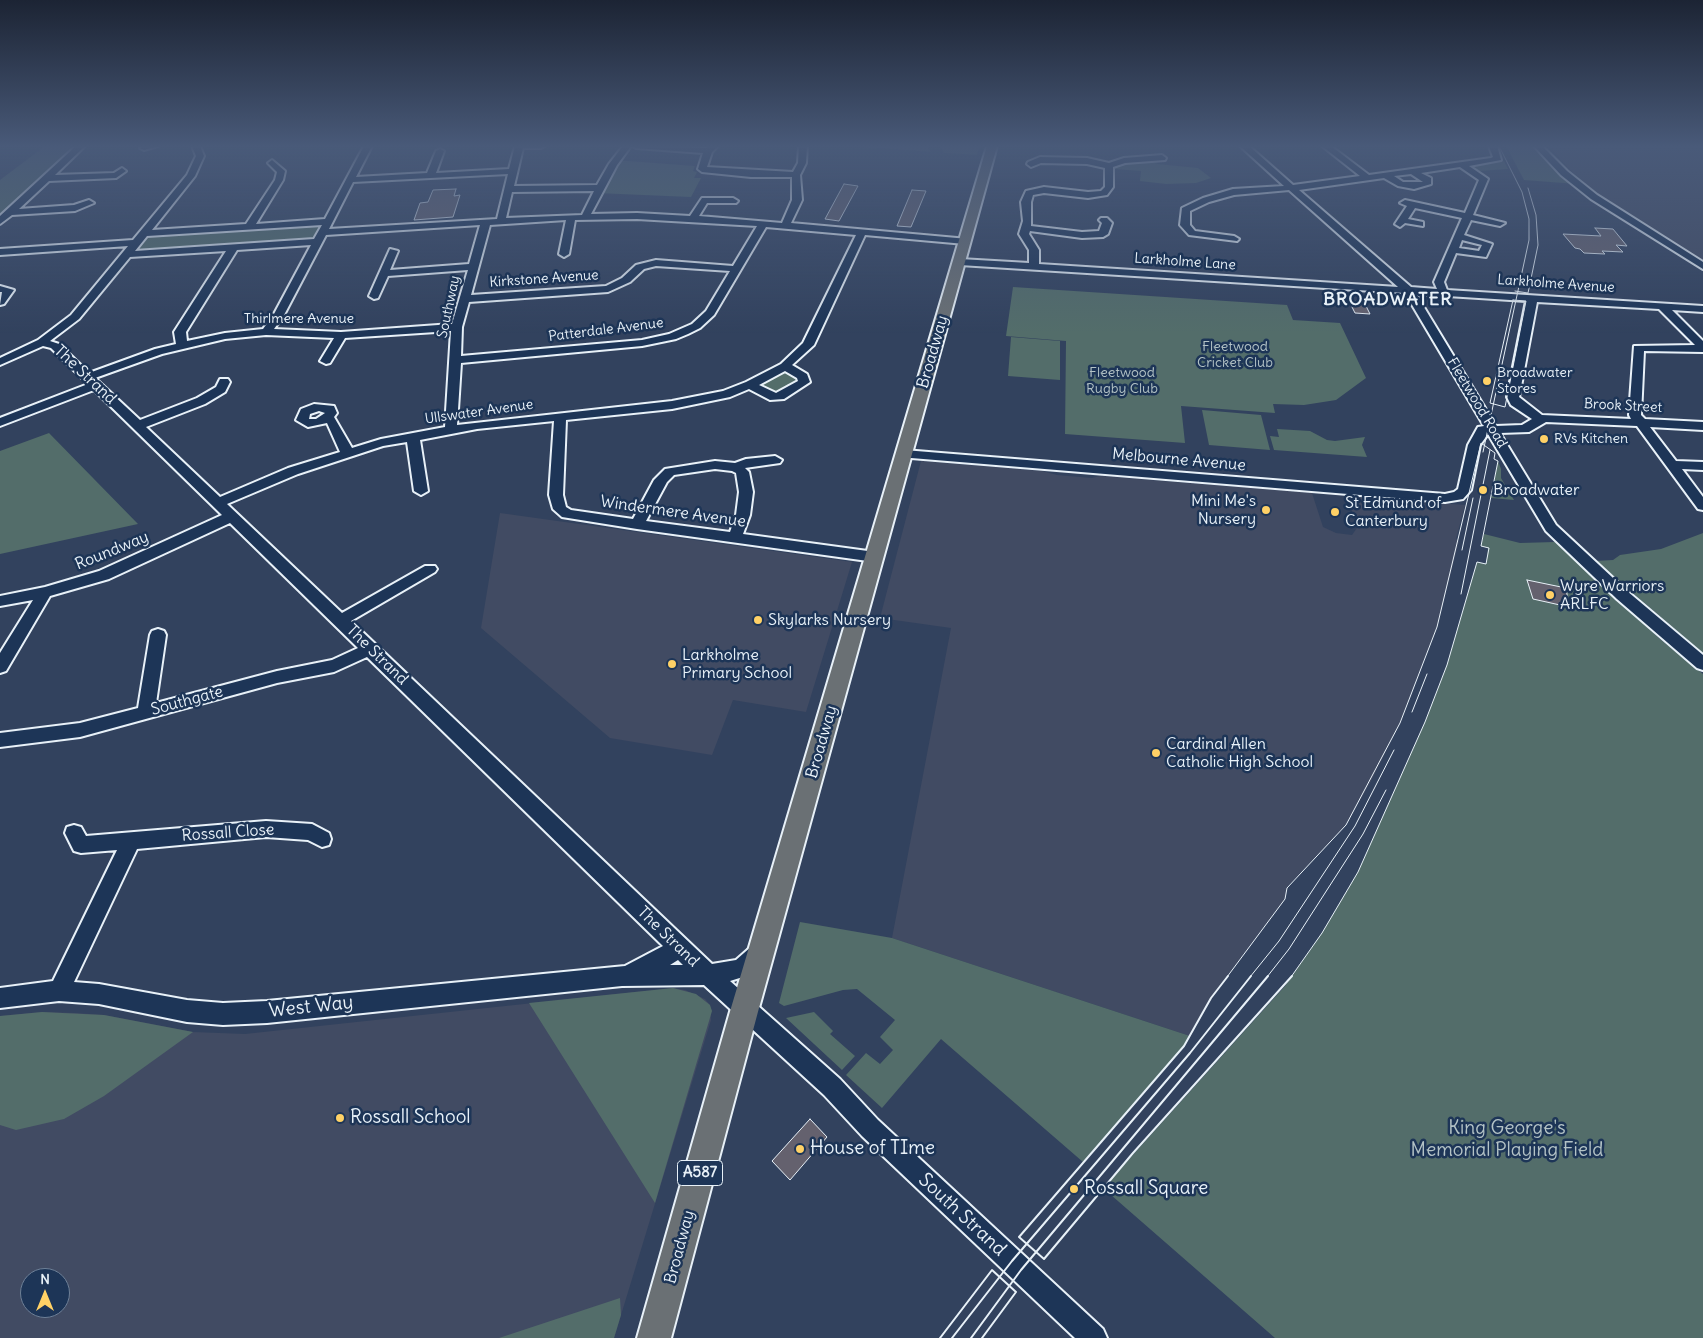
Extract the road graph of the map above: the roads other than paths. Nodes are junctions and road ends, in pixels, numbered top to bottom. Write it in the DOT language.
graph roads {
  1 [pos="14,208"];
  2 [pos="68,208"];
  3 [pos="165,208"];
  4 [pos="261,208"];
  5 [pos="335,208"];
  6 [pos="504,208"];
  7 [pos="589,208"];
  8 [pos="698,208"];
  9 [pos="793,208"];
  10 [pos="974,208"];
  11 [pos="1027,208"];
  12 [pos="1188,208"];
  13 [pos="1315,208"];
  14 [pos="1406,208"];
  15 [pos="1430,208"];
  16 [pos="1471,208"];
  17 [pos="1612,208"];
  18 [pos="10,212"];
  19 [pos="1468,216"];
  20 [pos="585,217"];
  21 [pos="571,218"];
  22 [pos="693,218"];
  23 [pos="1104,220"];
  24 [pos="0,221"];
  25 [pos="328,222"];
  26 [pos="486,222"];
  27 [pos="501,222"];
  28 [pos="764,223"];
  29 [pos="1500,223"];
  30 [pos="1420,224"];
  31 [pos="785,225"];
  32 [pos="249,227"];
  33 [pos="1026,228"];
  34 [pos="323,232"];
  35 [pos="862,232"];
  36 [pos="145,233"];
  37 [pos="1459,236"];
  38 [pos="1234,239"];
  39 [pos="965,241"];
  40 [pos="316,242"];
  41 [pos="136,243"];
  42 [pos="233,248"];
  43 [pos="1452,250"];
  44 [pos="393,251"];
  45 [pos="0,252"];
  46 [pos="128,254"];
  47 [pos="564,254"];
  48 [pos="960,262"];
  49 [pos="1703,266"];
  50 [pos="473,267"];
  51 [pos="1034,267"];
  52 [pos="737,269"];
  53 [pos="385,273"];
  54 [pos="0,289"];
  55 [pos="1408,290"];
  56 [pos="1443,292"];
  57 [pos="374,296"];
  58 [pos="1532,298"];
  59 [pos="464,299"];
  60 [pos="0,302"];
  61 [pos="1663,307"];
  62 [pos="1703,309"];
  63 [pos="457,327"];
  64 [pos="266,332"];
  65 [pos="341,335"];
  66 [pos="42,342"];
  67 [pos="182,344"];
  68 [pos="1703,348"];
  69 [pos="454,360"];
  70 [pos="326,361"];
  71 [pos="0,362"];
  72 [pos="785,366"];
  73 [pos="92,381"];
  74 [pos="224,382"];
  75 [pos="750,385"];
  76 [pos="560,417"];
  77 [pos="327,418"];
  78 [pos="1540,418"];
  79 [pos="0,422"];
  80 [pos="1639,422"];
  81 [pos="139,425"];
  82 [pos="1703,426"];
  83 [pos="451,429"];
  84 [pos="1493,430"];
  85 [pos="413,436"];
  86 [pos="346,452"];
  87 [pos="904,454"];
  88 [pos="775,460"];
  89 [pos="1674,465"];
  90 [pos="1703,466"];
  91 [pos="736,467"];
  92 [pos="421,491"];
  93 [pos="219,502"];
  94 [pos="1703,506"];
  95 [pos="232,516"];
  96 [pos="637,525"];
  97 [pos="735,538"];
  98 [pos="875,557"];
  99 [pos="430,569"];
  100 [pos="45,592"];
  101 [pos="0,601"];
  102 [pos="341,620"];
  103 [pos="158,635"];
  104 [pos="370,647"];
  105 [pos="1703,664"];
  106 [pos="0,667"];
  107 [pos="146,712"];
  108 [pos="0,740"];
  109 [pos="74,833"];
  110 [pos="322,839"];
  111 [pos="131,841"];
  112 [pos="764,946"];
  113 [pos="679,947"];
  114 [pos="622,976"];
  115 [pos="708,976"];
  116 [pos="59,991"];
  117 [pos="0,998"];
  118 [pos="745,1008"];
  119 [pos="654,1338"];
  120 [pos="1094,1338"];
  1 -- 18 [label="street"];
  2 -- 18 [label="street"];
  3 -- 36 [label="street"];
  4 -- 32 [label="street"];
  5 -- 25 [label="street"];
  6 -- 27 [label="street"];
  7 -- 20 [label="street"];
  8 -- 22 [label="street"];
  9 -- 31 [label="street"];
  10 -- 39 [label="main road, Broadway / A587"];
  11 -- 33 [label="street"];
  12 -- 38 [label="street"];
  13 -- 55 [label="street, Fleetwood Road"];
  14 -- 30 [label="street"];
  15 -- 19 [label="street"];
  16 -- 19 [label="street"];
  17 -- 49 [label="street"];
  18 -- 24 [label="street"];
  19 -- 29 [label="street"];
  19 -- 37 [label="street"];
  20 -- 21 [label="street"];
  20 -- 22 [label="street"];
  21 -- 27 [label="street"];
  21 -- 47 [label="street"];
  22 -- 28 [label="street"];
  23 -- 33 [label="street"];
  25 -- 32 [label="street"];
  25 -- 34 [label="street"];
  26 -- 27 [label="street"];
  26 -- 34 [label="street"];
  26 -- 50 [label="street, Southway"];
  28 -- 31 [label="street"];
  28 -- 52 [label="street, Patterdale Avenue"];
  31 -- 35 [label="street"];
  32 -- 36 [label="street"];
  33 -- 51 [label="street"];
  34 -- 40 [label="street"];
  35 -- 39 [label="street"];
  35 -- 72 [label="street, Ullswater Avenue"];
  36 -- 41 [label="street"];
  37 -- 43 [label="street"];
  37 -- 43 [label="street"];
  39 -- 48 [label="main road, Broadway / A587"];
  40 -- 42 [label="street"];
  40 -- 64 [label="street"];
  41 -- 45 [label="street"];
  41 -- 46 [label="street"];
  42 -- 46 [label="street"];
  42 -- 67 [label="street"];
  43 -- 56 [label="street"];
  44 -- 53 [label="street"];
  46 -- 66 [label="street"];
  48 -- 51 [label="street, Larkholme Lane"];
  48 -- 87 [label="main road, Broadway / A587"];
  50 -- 53 [label="street"];
  50 -- 59 [label="street, Southway"];
  51 -- 55 [label="street, Larkholme Lane"];
  52 -- 59 [label="street, Kirkstone Avenue"];
  52 -- 69 [label="street, Patterdale Avenue"];
  53 -- 57 [label="street"];
  54 -- 60 [label="street"];
  55 -- 56 [label="street, Larkholme Avenue"];
  55 -- 84 [label="street, Fleetwood Road"];
  56 -- 58 [label="street, Larkholme Avenue"];
  58 -- 61 [label="street, Larkholme Avenue"];
  58 -- 78 [label="street"];
  59 -- 63 [label="street, Southway"];
  61 -- 62 [label="street, Larkholme Avenue"];
  61 -- 68 [label="street"];
  63 -- 65 [label="street, Thirlmere Avenue"];
  63 -- 69 [label="street, Southway"];
  64 -- 65 [label="street, Thirlmere Avenue"];
  64 -- 67 [label="street, Thirlmere Avenue"];
  65 -- 70 [label="street"];
  66 -- 71 [label="street"];
  66 -- 73 [label="street, The Strand"];
  67 -- 73 [label="street, Thirlmere Avenue"];
  68 -- 80 [label="street"];
  69 -- 83 [label="street, Southway"];
  72 -- 75 [label="street, Ullswater Avenue"];
  72 -- 75 [label="street"];
  73 -- 79 [label="street"];
  73 -- 81 [label="street, The Strand"];
  74 -- 81 [label="street"];
  75 -- 76 [label="street, Ullswater Avenue"];
  76 -- 83 [label="street, Ullswater Avenue"];
  76 -- 96 [label="street, Windermere Avenue"];
  77 -- 86 [label="street"];
  78 -- 80 [label="street, Brook Street"];
  78 -- 84 [label="street"];
  80 -- 82 [label="street, Brook Street"];
  80 -- 89 [label="street"];
  81 -- 93 [label="street, The Strand"];
  83 -- 85 [label="street, Ullswater Avenue"];
  84 -- 87 [label="street, Melbourne Avenue"];
  84 -- 105 [label="street, Fleetwood Road"];
  85 -- 86 [label="street, Ullswater Avenue"];
  85 -- 92 [label="street"];
  86 -- 93 [label="street, Ullswater Avenue"];
  87 -- 98 [label="main road, Broadway / A587"];
  88 -- 91 [label="street"];
  89 -- 90 [label="street"];
  89 -- 94 [label="street"];
  91 -- 96 [label="street"];
  91 -- 97 [label="street"];
  93 -- 95 [label="street, The Strand"];
  95 -- 100 [label="street, Roundway"];
  95 -- 102 [label="street, The Strand"];
  96 -- 97 [label="street, Windermere Avenue"];
  97 -- 98 [label="street, Windermere Avenue"];
  98 -- 112 [label="main road, Broadway / A587"];
  99 -- 102 [label="street"];
  100 -- 101 [label="street, Roundway"];
  100 -- 106 [label="street"];
  102 -- 104 [label="street, The Strand"];
  103 -- 107 [label="street"];
  104 -- 107 [label="street, Southgate"];
  104 -- 113 [label="street, The Strand"];
  107 -- 108 [label="street, Southgate"];
  109 -- 111 [label="street, Rossall Close"];
  110 -- 111 [label="street, Rossall Close"];
  111 -- 116 [label="street"];
  112 -- 115 [label="street, The Strand"];
  112 -- 118 [label="main road, Broadway / A587"];
  113 -- 114 [label="street, West Way"];
  113 -- 115 [label="street, The Strand"];
  114 -- 115 [label="street, West Way"];
  114 -- 116 [label="street, West Way"];
  115 -- 118 [label="street, The Strand"];
  116 -- 117 [label="street, West Way"];
  118 -- 119 [label="main road, Broadway / A587"];
  118 -- 120 [label="street, South Strand"];
}
